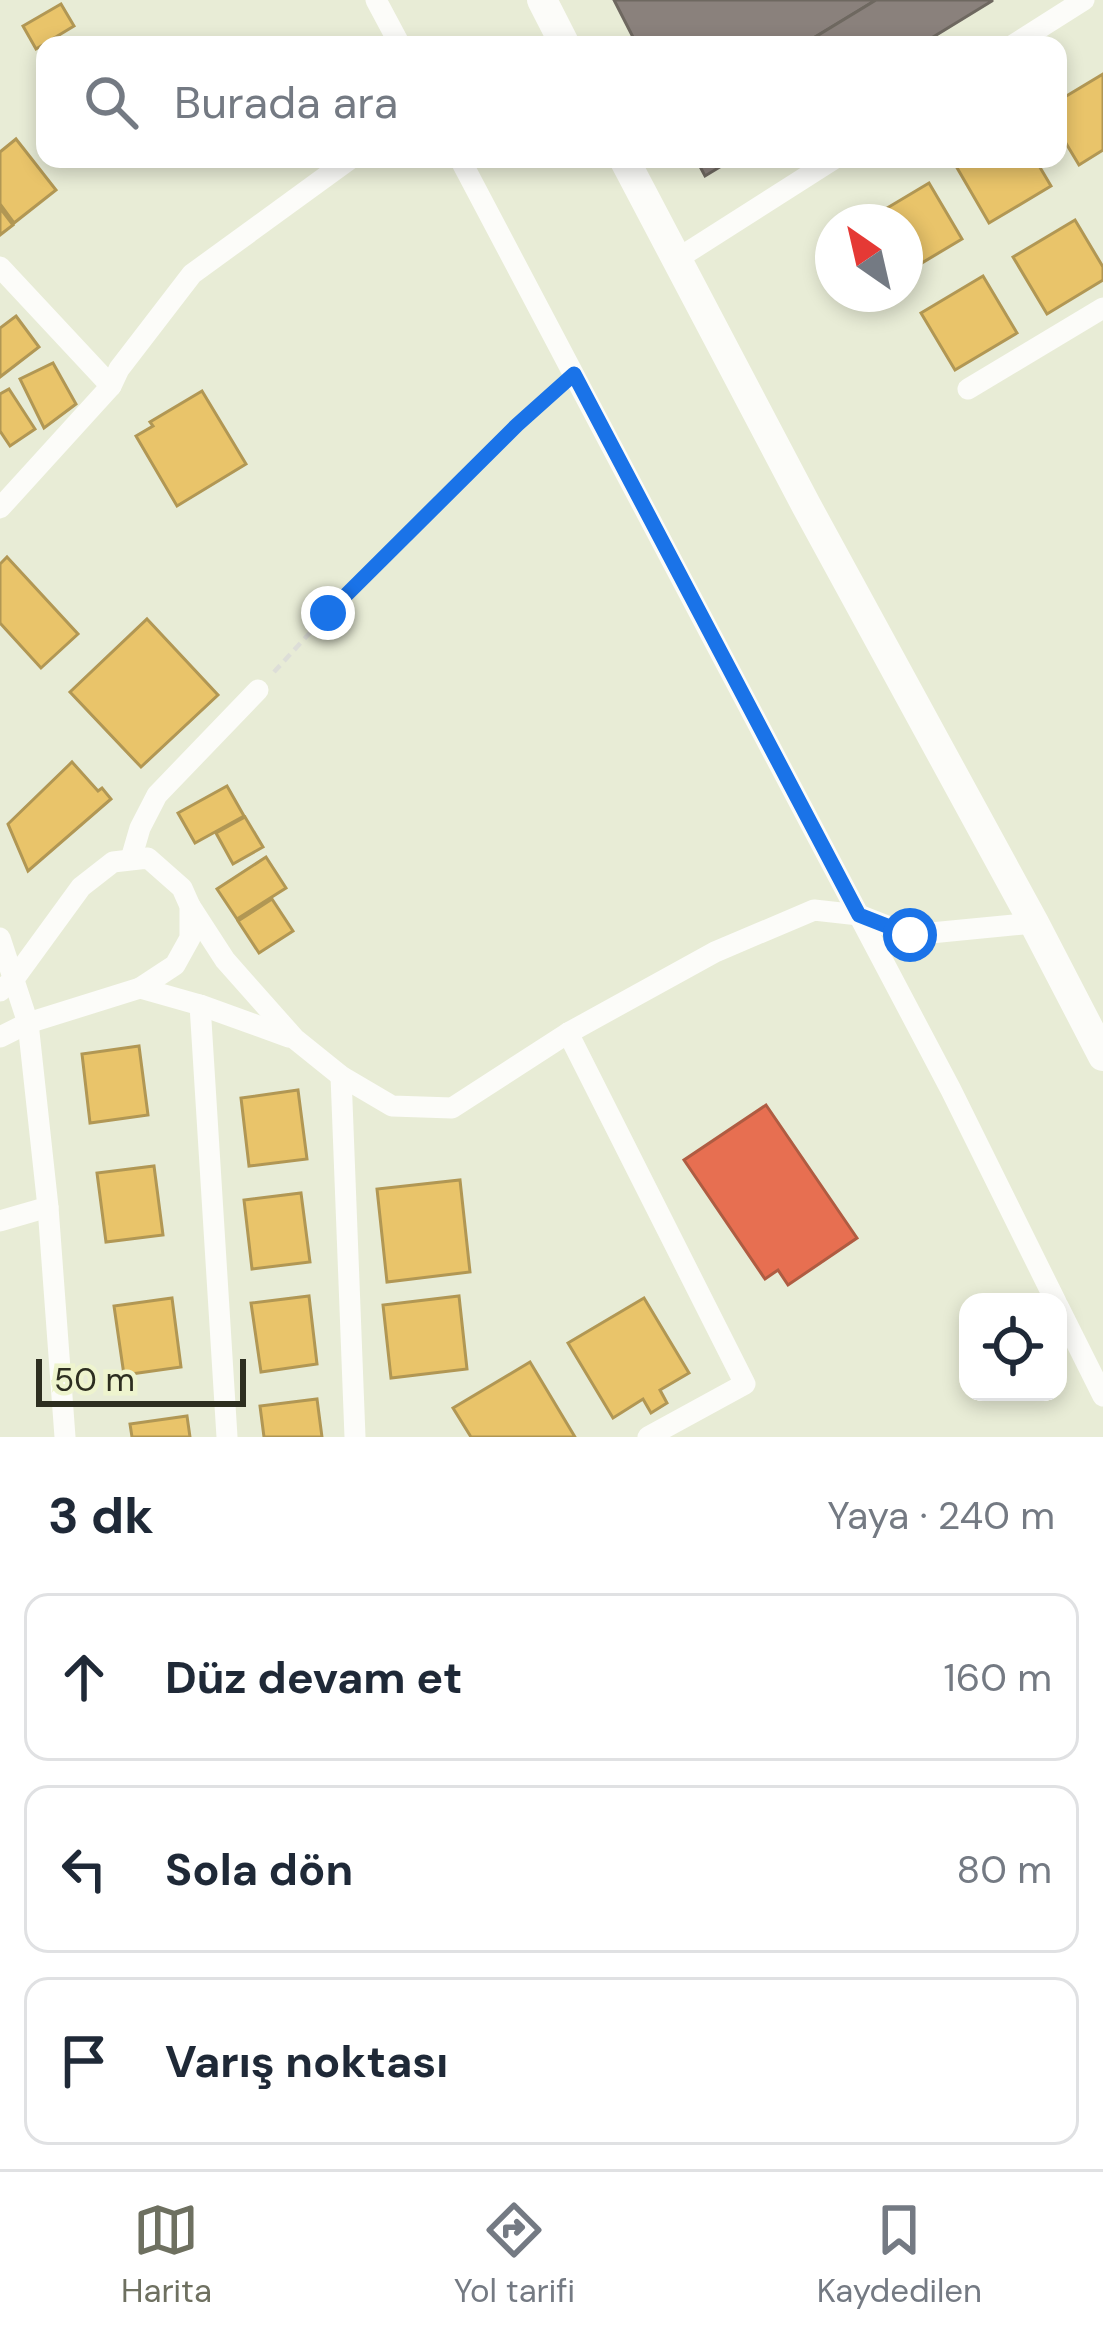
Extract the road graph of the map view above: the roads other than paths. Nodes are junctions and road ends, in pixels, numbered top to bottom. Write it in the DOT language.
graph roads {
  1 [pos="376,0"];
  2 [pos="542,0"];
  3 [pos="1084,0"];
  4 [pos="395,36"];
  5 [pos="560,36"];
  6 [pos="1027,36"];
  7 [pos="338,168"];
  8 [pos="465,168"];
  9 [pos="629,168"];
  10 [pos="820,168"];
  11 [pos="676,259"];
  12 [pos="0,267"];
  13 [pos="1103,308"];
  14 [pos="111,386"];
  15 [pos="968,389"];
  16 [pos="0,508"];
  17 [pos="257,689"];
  18 [pos="131,860"];
  19 [pos="190,906"];
  20 [pos="859,915"];
  21 [pos="1034,923"];
  22 [pos="0,938"];
  23 [pos="7,985"];
  24 [pos="140,988"];
  25 [pos="200,1006"];
  26 [pos="28,1023"];
  27 [pos="568,1033"];
  28 [pos="0,1036"];
  29 [pos="295,1039"];
  30 [pos="1103,1056"];
  31 [pos="341,1076"];
  32 [pos="48,1207"];
  33 [pos="0,1221"];
  34 [pos="1052,1293"];
  35 [pos="1067,1324"];
  36 [pos="1103,1396"];
  37 [pos="64,1437"];
  38 [pos="227,1437"];
  39 [pos="355,1437"];
  40 [pos="647,1437"];
  1 -- 4 [label="street"];
  2 -- 5 [label="main road"];
  3 -- 6 [label="street"];
  7 -- 14 [label="street"];
  8 -- 20 [label="street"];
  9 -- 11 [label="main road"];
  10 -- 11 [label="street"];
  11 -- 21 [label="main road"];
  12 -- 14 [label="street"];
  13 -- 15 [label="street"];
  14 -- 16 [label="street"];
  17 -- 18 [label="street"];
  18 -- 19 [label="street"];
  18 -- 23 [label="street"];
  19 -- 24 [label="street"];
  19 -- 29 [label="street"];
  20 -- 21 [label="street"];
  20 -- 27 [label="street"];
  20 -- 34 [label="street"];
  21 -- 30 [label="main road"];
  22 -- 23 [label="street"];
  23 -- 26 [label="street"];
  24 -- 25 [label="street"];
  24 -- 26 [label="street"];
  25 -- 29 [label="street"];
  25 -- 38 [label="street"];
  26 -- 28 [label="street"];
  26 -- 32 [label="street"];
  27 -- 31 [label="street"];
  27 -- 40 [label="street"];
  29 -- 31 [label="street"];
  31 -- 39 [label="street"];
  32 -- 33 [label="street"];
  32 -- 37 [label="street"];
  35 -- 36 [label="street"];
}
